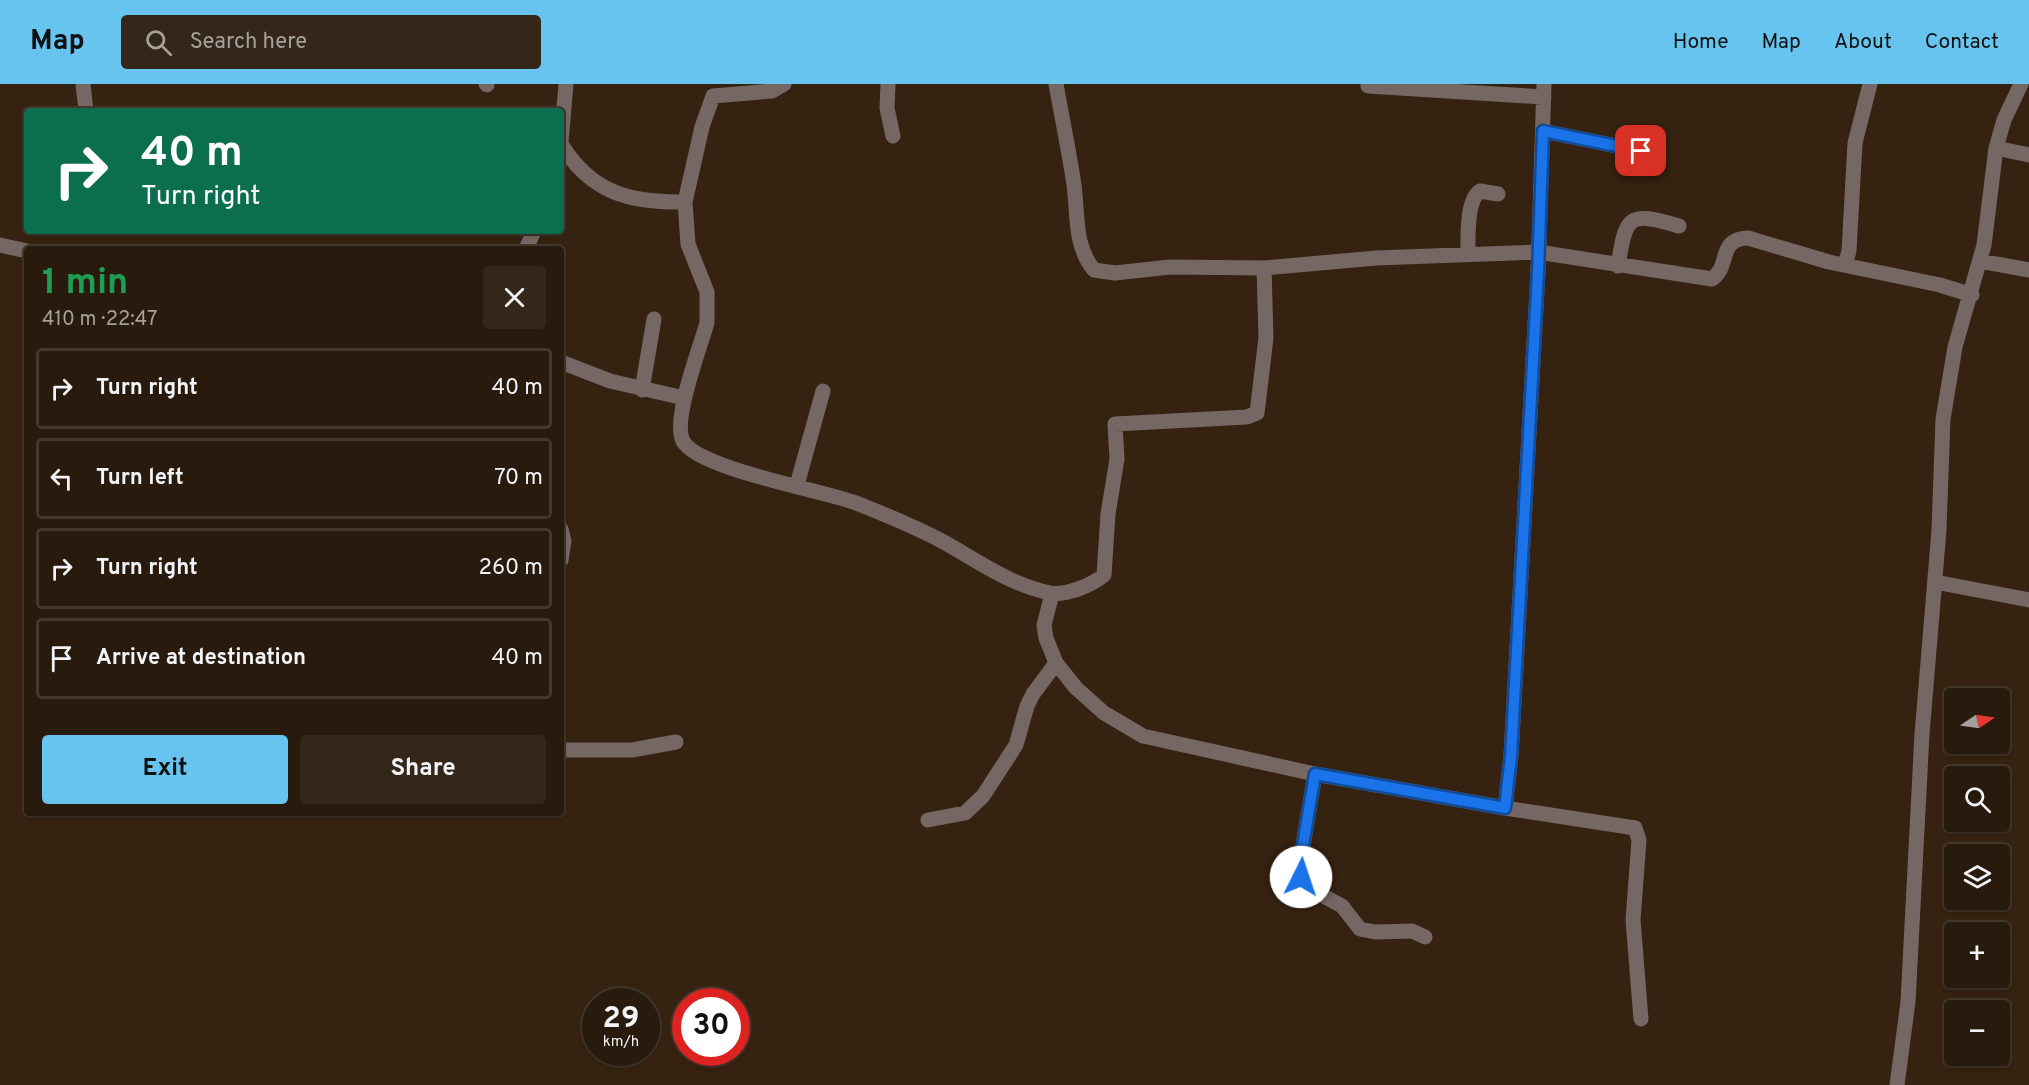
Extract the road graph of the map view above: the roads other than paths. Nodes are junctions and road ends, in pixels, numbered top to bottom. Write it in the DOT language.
graph roads {
  1 [pos="83,84"];
  2 [pos="566,84"];
  3 [pos="784,84"];
  4 [pos="888,84"];
  5 [pos="1056,84"];
  6 [pos="1870,84"];
  7 [pos="2021,84"];
  8 [pos="1368,86"];
  9 [pos="1544,91"];
  10 [pos="86,108"];
  11 [pos="564,108"];
  12 [pos="1543,131"];
  13 [pos="893,136"];
  14 [pos="564,148"];
  15 [pos="1996,148"];
  16 [pos="1641,151"];
  17 [pos="2029,155"];
  18 [pos="1498,194"];
  19 [pos="685,202"];
  20 [pos="1679,226"];
  21 [pos="0,245"];
  22 [pos="24,250"];
  23 [pos="1538,252"];
  24 [pos="1468,255"];
  25 [pos="1980,261"];
  26 [pos="1845,265"];
  27 [pos="1618,266"];
  28 [pos="1264,268"];
  29 [pos="2029,270"];
  30 [pos="1972,295"];
  31 [pos="654,319"];
  32 [pos="564,363"];
  33 [pos="642,390"];
  34 [pos="823,391"];
  35 [pos="684,398"];
  36 [pos="797,485"];
  37 [pos="1935,582"];
  38 [pos="1052,594"];
  39 [pos="2029,600"];
  40 [pos="1056,663"];
  41 [pos="676,742"];
  42 [pos="564,750"];
  43 [pos="1315,774"];
  44 [pos="1505,808"];
  45 [pos="928,820"];
  46 [pos="1425,937"];
  47 [pos="1641,1019"];
  48 [pos="1898,1085"];
  1 -- 10 [label="street"];
  2 -- 11 [label="street"];
  3 -- 19 [label="street"];
  4 -- 13 [label="street"];
  5 -- 28 [label="street"];
  6 -- 26 [label="street"];
  7 -- 15 [label="street"];
  8 -- 9 [label="street"];
  9 -- 12 [label="street"];
  12 -- 16 [label="street"];
  12 -- 23 [label="street"];
  14 -- 19 [label="street"];
  15 -- 17 [label="street"];
  15 -- 25 [label="street"];
  18 -- 24 [label="street"];
  19 -- 35 [label="street"];
  20 -- 27 [label="street"];
  21 -- 22 [label="street"];
  23 -- 24 [label="street"];
  23 -- 27 [label="street"];
  23 -- 44 [label="street"];
  24 -- 28 [label="street"];
  25 -- 29 [label="street"];
  25 -- 30 [label="street"];
  26 -- 27 [label="street"];
  26 -- 30 [label="street"];
  28 -- 38 [label="street"];
  30 -- 37 [label="street"];
  31 -- 33 [label="street"];
  32 -- 33 [label="street"];
  33 -- 35 [label="street"];
  34 -- 36 [label="street"];
  35 -- 36 [label="street"];
  36 -- 38 [label="street"];
  37 -- 39 [label="street"];
  37 -- 48 [label="street"];
  38 -- 40 [label="street"];
  40 -- 43 [label="street"];
  40 -- 45 [label="street"];
  41 -- 42 [label="street"];
  43 -- 44 [label="street"];
  43 -- 46 [label="street"];
  44 -- 47 [label="street"];
}
